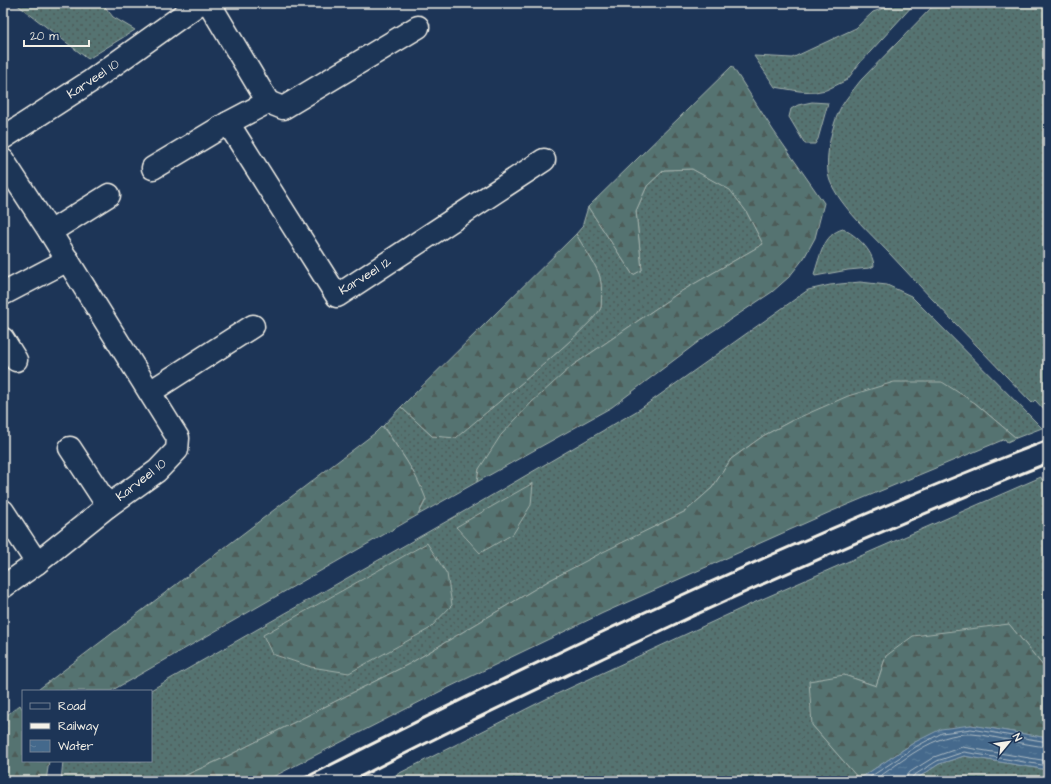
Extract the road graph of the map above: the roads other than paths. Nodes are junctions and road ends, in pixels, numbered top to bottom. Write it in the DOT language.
graph roads {
  1 [pos="200,3"];
  2 [pos="209,3"];
  3 [pos="418,27"];
  4 [pos="268,102"];
  5 [pos="228,123"];
  6 [pos="3,138"];
  7 [pos="3,160"];
  8 [pos="544,160"];
  9 [pos="153,168"];
  10 [pos="109,195"];
  11 [pos="50,232"];
  12 [pos="68,260"];
  13 [pos="3,294"];
  14 [pos="253,326"];
  15 [pos="3,340"];
  16 [pos="16,360"];
  17 [pos="150,392"];
  18 [pos="70,448"];
  19 [pos="108,506"];
  20 [pos="3,511"];
  21 [pos="37,563"];
  22 [pos="3,587"];
  1 -- 6 [label="street, Karveel 10"];
  2 -- 4 [label="street"];
  3 -- 4 [label="street"];
  4 -- 5 [label="street"];
  5 -- 8 [label="street, Karveel 12"];
  5 -- 9 [label="street"];
  7 -- 11 [label="street, Karveel 10"];
  10 -- 11 [label="street"];
  11 -- 12 [label="street, Karveel 10"];
  12 -- 13 [label="street"];
  12 -- 17 [label="street, Karveel 10"];
  14 -- 17 [label="street"];
  15 -- 16 [label="street"];
  17 -- 19 [label="street, Karveel 10"];
  18 -- 19 [label="street, Karveel 10"];
  19 -- 21 [label="street, Karveel 10"];
  20 -- 21 [label="street"];
  21 -- 22 [label="street, Karveel 10"];
}
